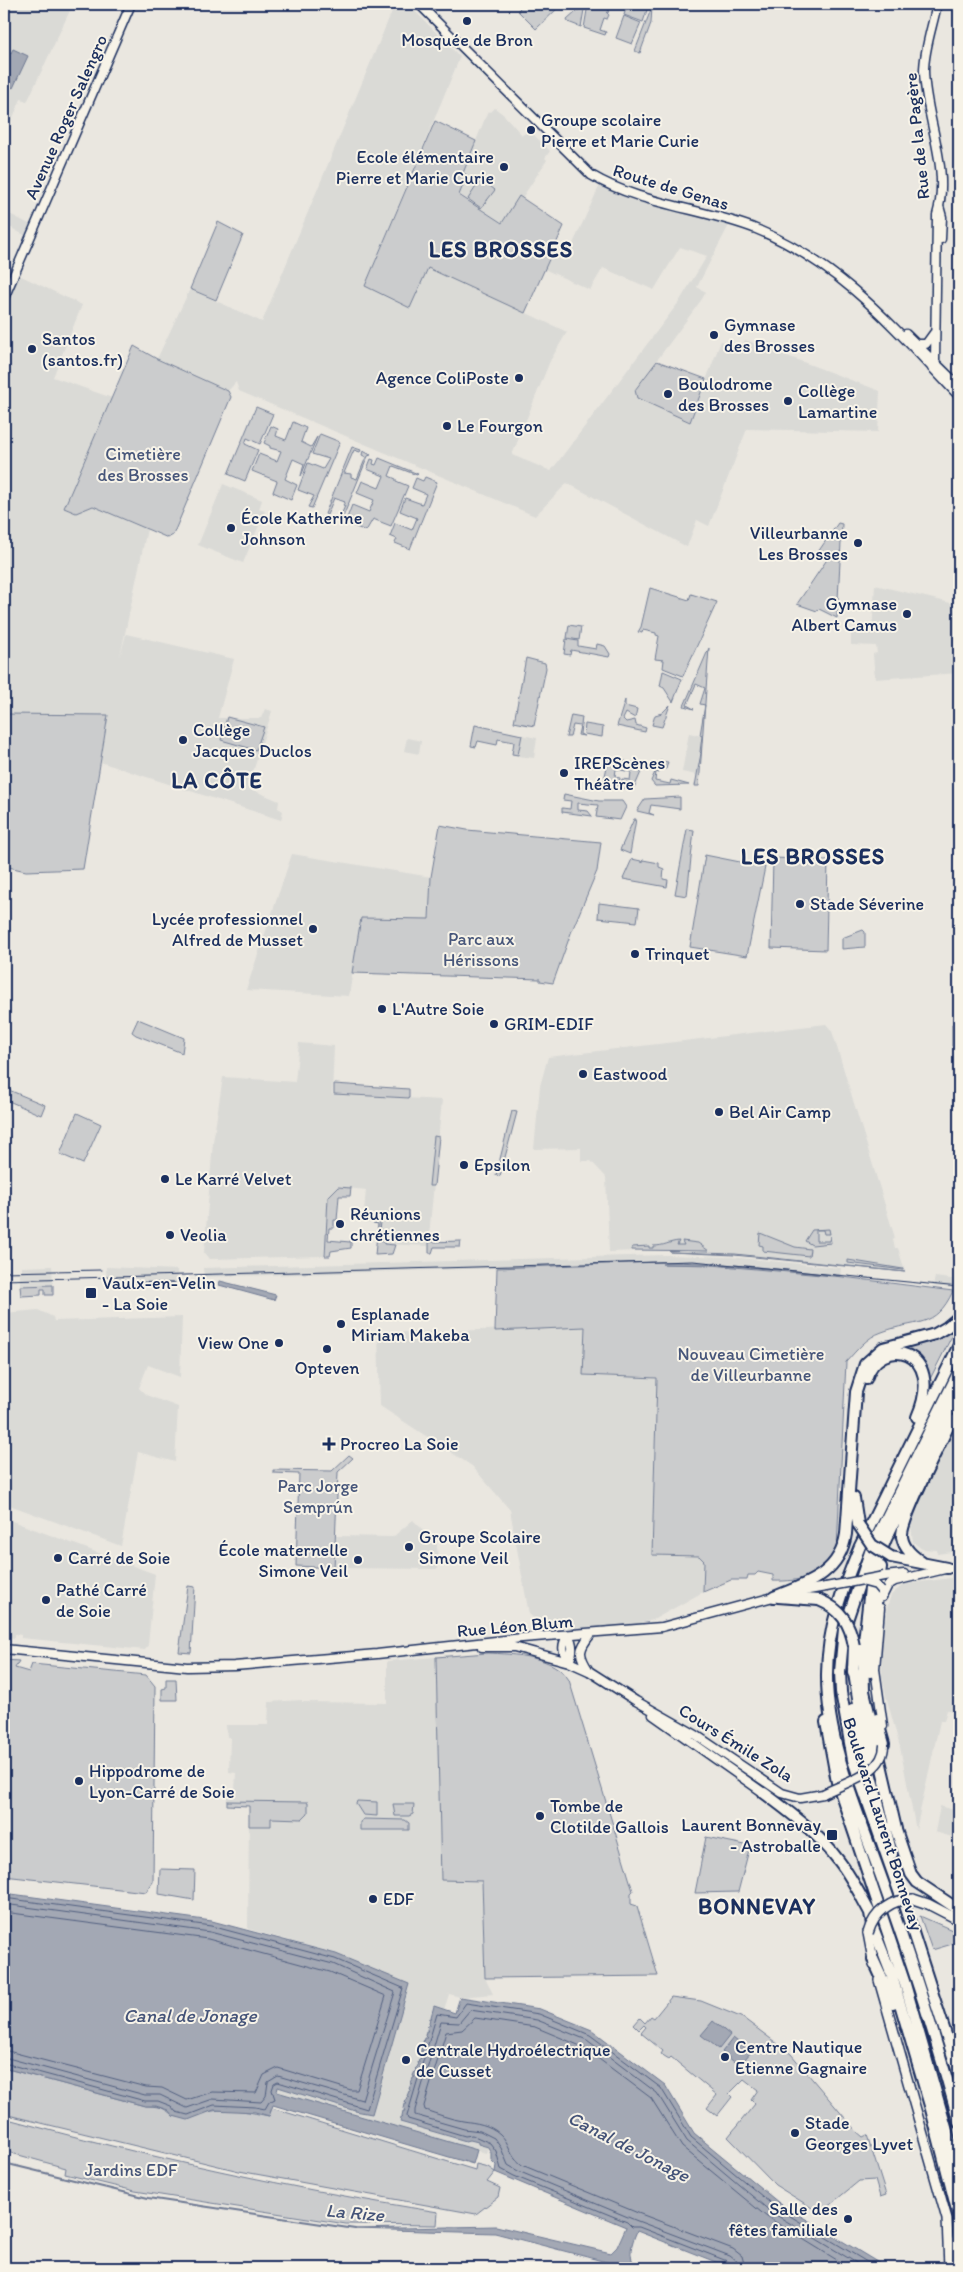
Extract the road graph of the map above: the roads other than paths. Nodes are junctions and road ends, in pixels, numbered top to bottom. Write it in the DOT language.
graph roads {
  1 [pos="131,4"];
  2 [pos="419,4"];
  3 [pos="937,4"];
  4 [pos="4,298"];
  5 [pos="894,326"];
  6 [pos="936,331"];
  7 [pos="917,344"];
  8 [pos="933,365"];
  9 [pos="959,386"];
  10 [pos="959,396"];
  11 [pos="959,1317"];
  12 [pos="959,1346"];
  13 [pos="959,1371"];
  14 [pos="959,1391"];
  15 [pos="959,1402"];
  16 [pos="911,1442"];
  17 [pos="886,1539"];
  18 [pos="923,1563"];
  19 [pos="959,1567"];
  20 [pos="947,1568"];
  21 [pos="860,1581"];
  22 [pos="881,1593"];
  23 [pos="774,1597"];
  24 [pos="591,1634"];
  25 [pos="568,1635"];
  26 [pos="453,1647"];
  27 [pos="4,1649"];
  28 [pos="569,1662"];
  29 [pos="853,1667"];
  30 [pos="589,1671"];
  31 [pos="636,1701"];
  32 [pos="829,1706"];
  33 [pos="884,1744"];
  34 [pos="764,1793"];
  35 [pos="896,1828"];
  36 [pos="909,1902"];
  37 [pos="959,1910"];
  38 [pos="870,1914"];
  39 [pos="959,1920"];
  40 [pos="873,1959"];
  41 [pos="906,1984"];
  42 [pos="959,2075"];
  43 [pos="959,2124"];
  44 [pos="946,2131"];
  45 [pos="959,2166"];
  46 [pos="959,2190"];
  47 [pos="959,2218"];
  48 [pos="959,2225"];
  49 [pos="959,2237"];
  50 [pos="949,2267"];
  1 -- 4 [label="main road, Avenue Roger Salengro"];
  2 -- 5 [label="main road, Route de Genas"];
  3 -- 6 [label="main road, Rue de la Pagère"];
  5 -- 7 [label="main road, Route de Genas"];
  5 -- 8 [label="main road, Route de Genas"];
  6 -- 7 [label="main road"];
  6 -- 8 [label="main road, Rue de la Pagère"];
  7 -- 8 [label="main road, Route de Genas"];
  8 -- 9 [label="main road, Route de Genas"];
  8 -- 10 [label="main road, Route de Genas"];
  11 -- 23 [label="highway"];
  12 -- 16 [label="highway, Boulevard Laurent Bonnevay"];
  13 -- 36 [label="highway, Boulevard Laurent Bonnevay"];
  14 -- 17 [label="highway"];
  15 -- 18 [label="highway"];
  16 -- 18 [label="highway, bridge"];
  16 -- 32 [label="highway, Boulevard Laurent Bonnevay"];
  17 -- 33 [label="highway"];
  17 -- 35 [label="highway"];
  18 -- 20 [label="highway"];
  19 -- 20 [label="main road, Rue Léon Blum"];
  20 -- 21 [label="main road, Rue Léon Blum, bridge"];
  20 -- 22 [label="main road, Rue Léon Blum"];
  21 -- 22 [label="main road, bridge"];
  21 -- 23 [label="main road, Rue Léon Blum, bridge"];
  22 -- 33 [label="main road"];
  23 -- 24 [label="main road, Rue Léon Blum"];
  23 -- 29 [label="highway, bridge"];
  24 -- 25 [label="main road, Rue Léon Blum"];
  24 -- 30 [label="main road"];
  25 -- 26 [label="main road, Rue Léon Blum"];
  25 -- 28 [label="main road"];
  26 -- 27 [label="main road, Rue Léon Blum"];
  26 -- 28 [label="main road, Cours Émile Zola"];
  28 -- 30 [label="main road, Cours Émile Zola"];
  29 -- 35 [label="highway"];
  29 -- 36 [label="highway"];
  30 -- 31 [label="main road, Cours Émile Zola"];
  31 -- 33 [label="main road, Cours Émile Zola, bridge"];
  31 -- 34 [label="main road, Cours Émile Zola"];
  32 -- 41 [label="highway"];
  32 -- 43 [label="highway, Boulevard Laurent Bonnevay"];
  34 -- 38 [label="highway"];
  35 -- 37 [label="highway"];
  36 -- 39 [label="main road"];
  36 -- 40 [label="main road, bridge"];
  36 -- 42 [label="highway, Boulevard Laurent Bonnevay"];
  38 -- 41 [label="highway"];
  38 -- 47 [label="highway"];
  40 -- 48 [label="highway"];
  40 -- 50 [label="main road"];
  41 -- 44 [label="highway"];
  44 -- 45 [label="highway"];
  44 -- 46 [label="highway"];
  49 -- 50 [label="highway"];
}
